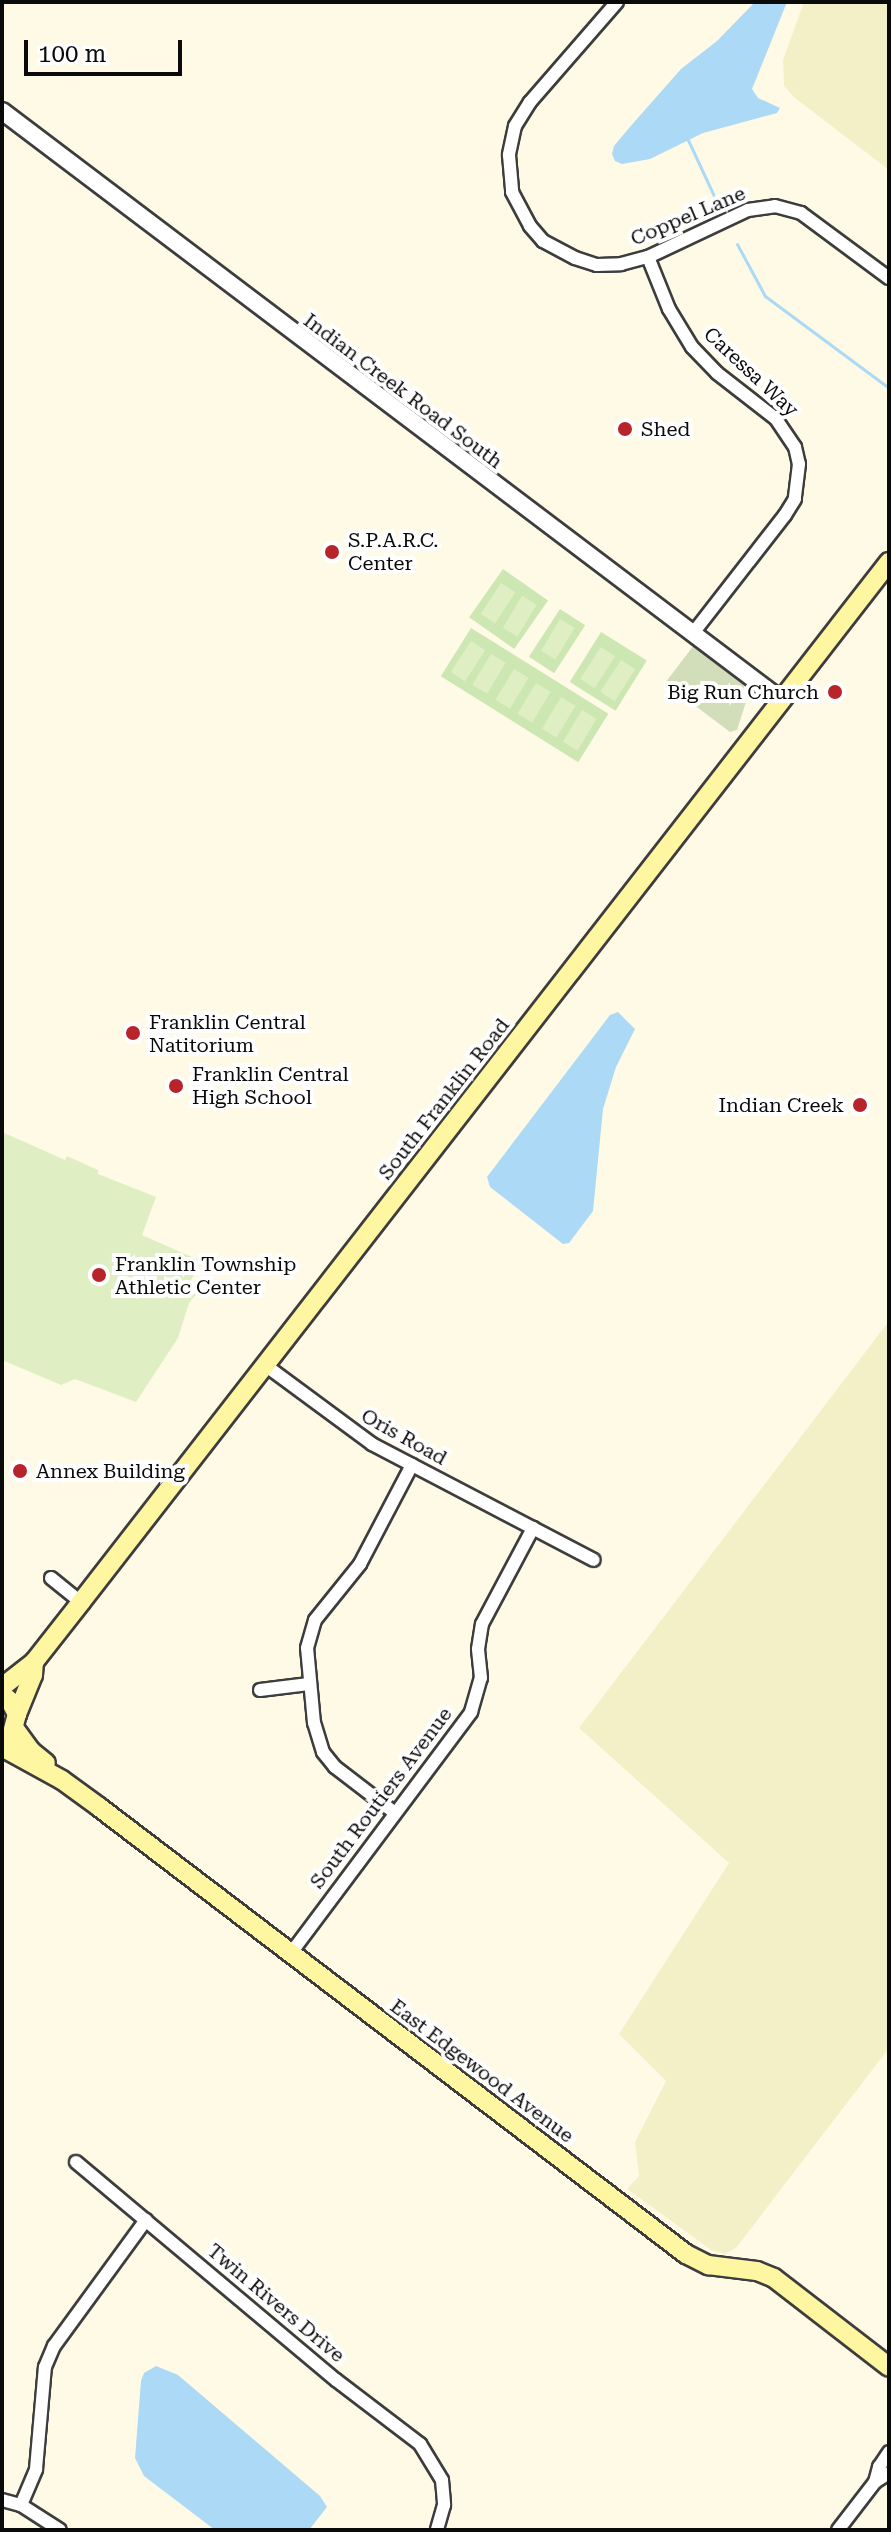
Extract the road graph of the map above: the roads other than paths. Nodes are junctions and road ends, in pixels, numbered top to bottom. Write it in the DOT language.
graph roads {
  1 [pos="617,2"];
  2 [pos="2,111"];
  3 [pos="648,257"];
  4 [pos="889,278"];
  5 [pos="889,562"];
  6 [pos="693,633"];
  7 [pos="781,700"];
  8 [pos="265,1365"];
  9 [pos="412,1465"];
  10 [pos="533,1528"];
  11 [pos="594,1560"];
  12 [pos="51,1578"];
  13 [pos="81,1602"];
  14 [pos="34,1662"];
  15 [pos="309,1684"];
  16 [pos="2,1687"];
  17 [pos="260,1690"];
  18 [pos="2,1694"];
  19 [pos="16,1721"];
  20 [pos="2,1745"];
  21 [pos="62,1780"];
  22 [pos="395,1813"];
  23 [pos="291,1953"];
  24 [pos="76,2162"];
  25 [pos="146,2220"];
  26 [pos="889,2367"];
  27 [pos="889,2452"];
  28 [pos="889,2473"];
  29 [pos="875,2482"];
  30 [pos="2,2500"];
  31 [pos="21,2505"];
  32 [pos="60,2530"];
  33 [pos="437,2530"];
  34 [pos="838,2530"];
  1 -- 3 [label="street, Coppel Lane"];
  2 -- 6 [label="street, Indian Creek Road South"];
  3 -- 4 [label="street, Coppel Lane"];
  3 -- 6 [label="street, Caressa Way"];
  5 -- 7 [label="main road, South Franklin Road"];
  6 -- 7 [label="street, Indian Creek Road South"];
  7 -- 8 [label="main road, South Franklin Road"];
  8 -- 9 [label="street, Oris Road"];
  8 -- 13 [label="main road, South Franklin Road"];
  9 -- 10 [label="street, Oris Road"];
  9 -- 15 [label="street"];
  10 -- 11 [label="street, Oris Road"];
  10 -- 22 [label="street, South Routiers Avenue"];
  12 -- 13 [label="street"];
  13 -- 14 [label="main road, South Franklin Road"];
  14 -- 16 [label="main road, South Franklin Road"];
  14 -- 19 [label="main road, South Franklin Road"];
  15 -- 17 [label="street"];
  15 -- 22 [label="street"];
  18 -- 19 [label="main road"];
  19 -- 20 [label="main road"];
  19 -- 21 [label="main road"];
  20 -- 21 [label="main road"];
  21 -- 23 [label="main road, East Edgewood Avenue"];
  22 -- 23 [label="street, South Routiers Avenue"];
  23 -- 26 [label="main road, East Edgewood Avenue"];
  24 -- 25 [label="street, Twin Rivers Drive"];
  25 -- 31 [label="street"];
  25 -- 33 [label="street, Twin Rivers Drive"];
  27 -- 29 [label="street"];
  28 -- 29 [label="street"];
  29 -- 34 [label="street"];
  30 -- 31 [label="street"];
  31 -- 32 [label="street"];
}
